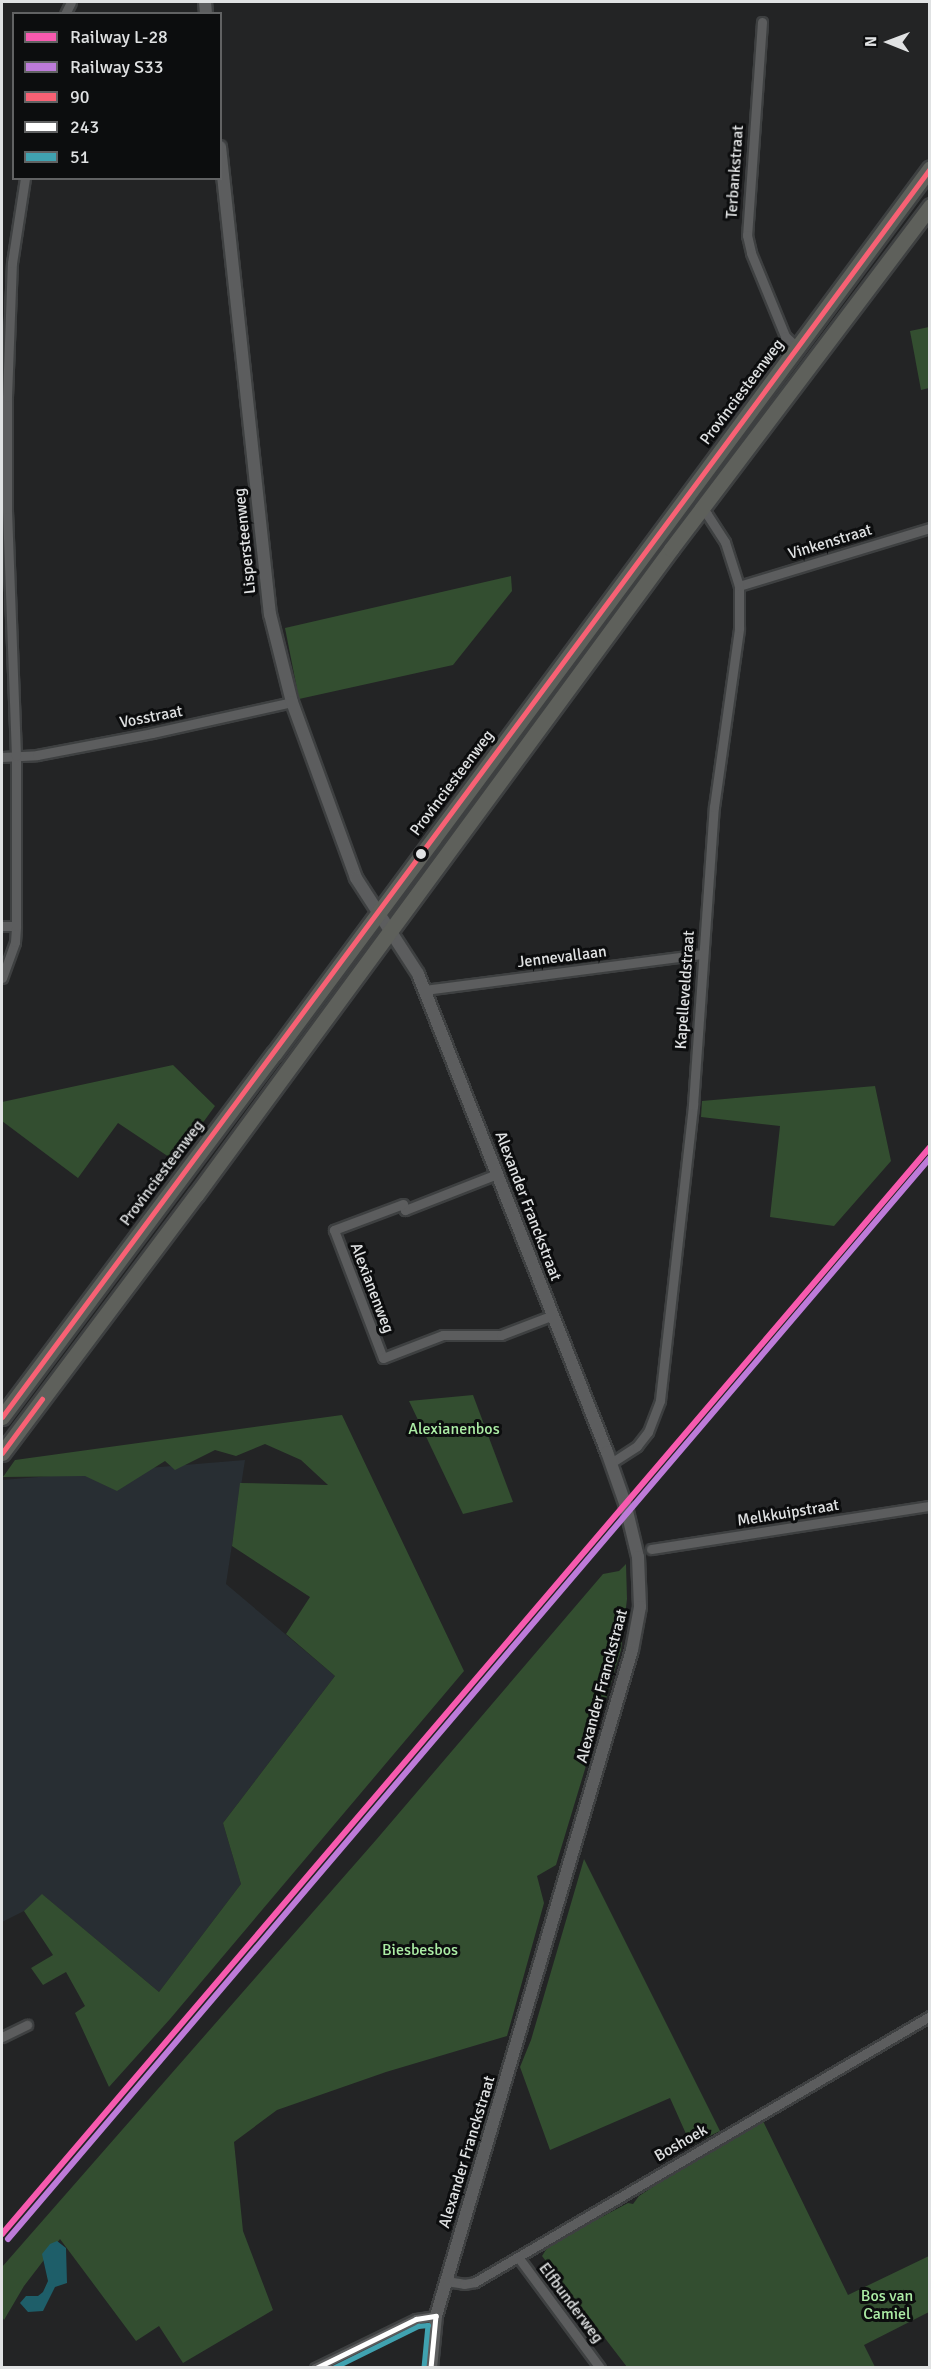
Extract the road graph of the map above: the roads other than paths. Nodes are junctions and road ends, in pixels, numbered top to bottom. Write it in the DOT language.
graph roads {
  1 [pos="762,22"];
  2 [pos="222,166"];
  3 [pos="930,168"];
  4 [pos="924,178"];
  5 [pos="25,180"];
  6 [pos="930,206"];
  7 [pos="798,348"];
  8 [pos="4,429"];
  9 [pos="708,469"];
  10 [pos="715,491"];
  11 [pos="700,511"];
  12 [pos="930,528"];
  13 [pos="739,586"];
  14 [pos="7,612"];
  15 [pos="292,702"];
  16 [pos="16,756"];
  17 [pos="2,757"];
  18 [pos="377,912"];
  19 [pos="2,926"];
  20 [pos="16,926"];
  21 [pos="390,931"];
  22 [pos="703,954"];
  23 [pos="2,978"];
  24 [pos="424,990"];
  25 [pos="497,1174"];
  26 [pos="553,1315"];
  27 [pos="2,1417"];
  28 [pos="2,1453"];
  29 [pos="611,1463"];
  30 [pos="930,1506"];
  31 [pos="651,1549"];
  32 [pos="930,2016"];
  33 [pos="27,2025"];
  34 [pos="2,2037"];
  35 [pos="518,2257"];
  36 [pos="446,2281"];
  37 [pos="436,2316"];
  38 [pos="315,2367"];
  39 [pos="431,2367"];
  40 [pos="600,2367"];
  1 -- 7 [label="street, Terbankstraat"];
  2 -- 15 [label="street, Lispersteenweg"];
  3 -- 4 [label="main road, Provinciesteenweg"];
  4 -- 7 [label="main road, Provinciesteenweg"];
  5 -- 8 [label="street"];
  6 -- 10 [label="main road"];
  7 -- 9 [label="main road, Provinciesteenweg"];
  8 -- 14 [label="street"];
  9 -- 10 [label="main road"];
  9 -- 18 [label="main road, Provinciesteenweg"];
  10 -- 11 [label="main road"];
  11 -- 13 [label="street, Kapelleveldstraat"];
  11 -- 21 [label="main road"];
  12 -- 13 [label="street, Vinkenstraat"];
  13 -- 22 [label="street, Kapelleveldstraat"];
  14 -- 16 [label="street"];
  15 -- 16 [label="street, Vosstraat"];
  15 -- 18 [label="street, Lispersteenweg"];
  16 -- 17 [label="street, Vosstraat"];
  16 -- 20 [label="street"];
  18 -- 21 [label="street, Lispersteenweg"];
  18 -- 27 [label="main road, Provinciesteenweg"];
  19 -- 20 [label="street"];
  20 -- 23 [label="street"];
  21 -- 24 [label="street, Alexander Franckstraat"];
  21 -- 28 [label="main road"];
  22 -- 24 [label="street, Jennevallaan"];
  22 -- 29 [label="street, Kapelleveldstraat"];
  24 -- 25 [label="street, Alexander Franckstraat"];
  25 -- 26 [label="street, Alexander Franckstraat"];
  25 -- 26 [label="street, Alexianenweg"];
  26 -- 29 [label="street, Alexander Franckstraat"];
  29 -- 36 [label="street, Alexander Franckstraat"];
  30 -- 31 [label="street, Melkkuipstraat"];
  32 -- 35 [label="street, Boshoek"];
  33 -- 34 [label="street"];
  35 -- 36 [label="street, Boshoek"];
  35 -- 40 [label="street, Elfbunderweg"];
  36 -- 37 [label="street, Alexander Franckstraat"];
  37 -- 38 [label="street"];
  37 -- 39 [label="street, Alexander Franckstraat"];
}
